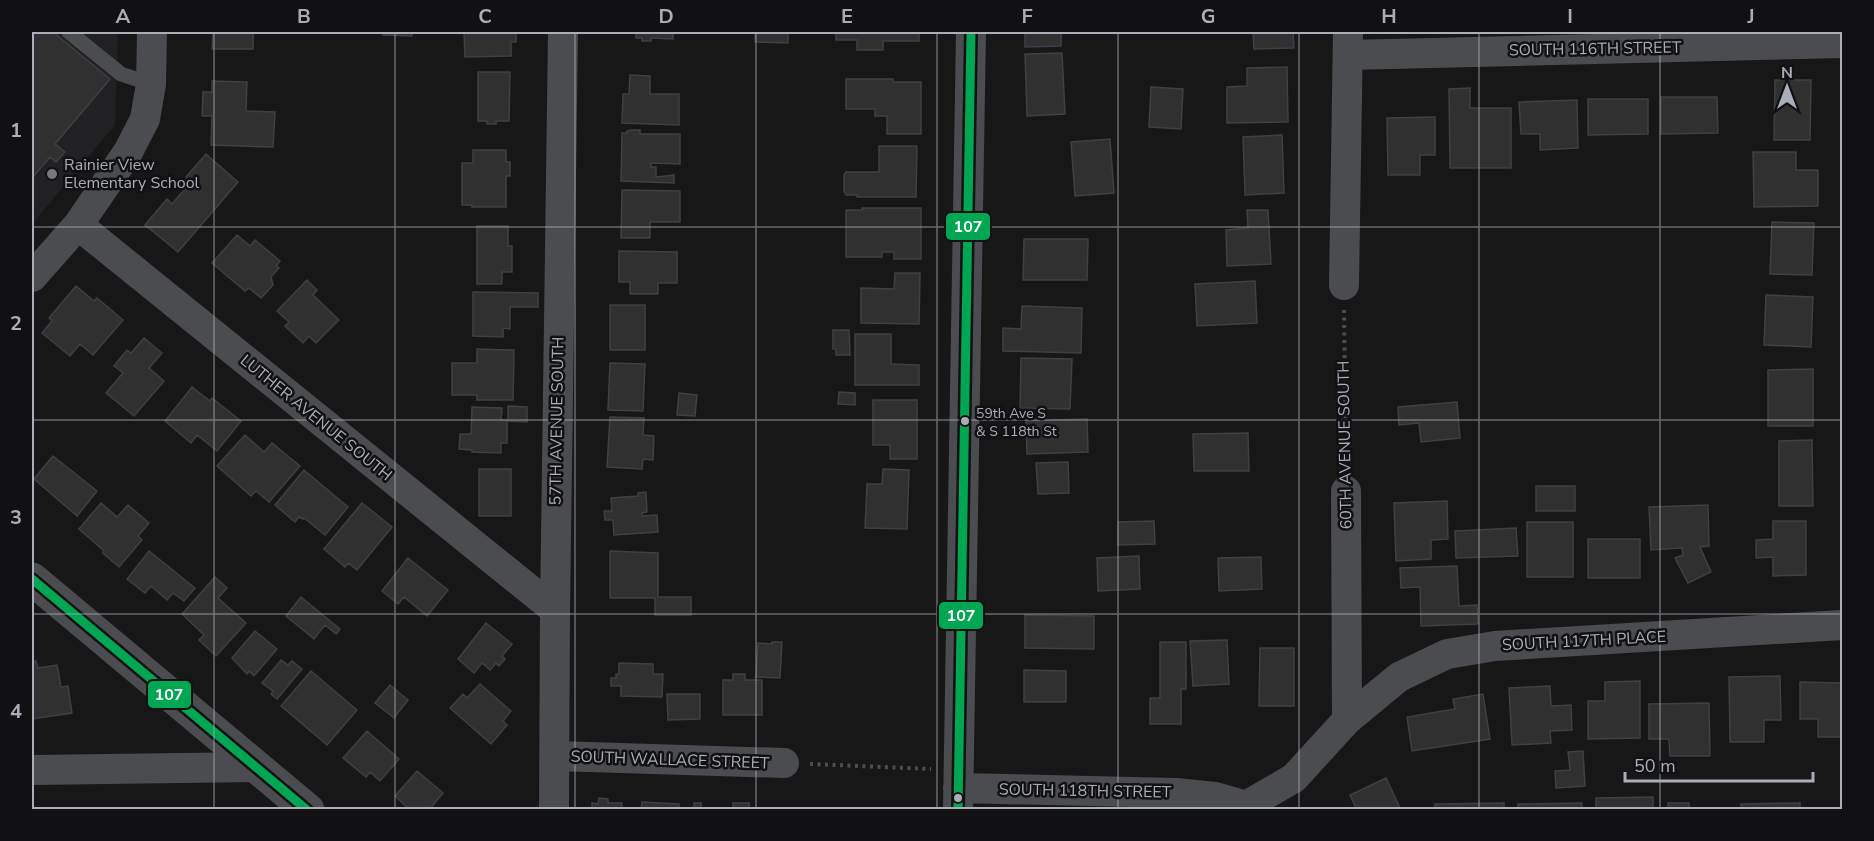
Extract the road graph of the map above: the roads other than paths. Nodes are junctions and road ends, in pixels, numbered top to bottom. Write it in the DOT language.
graph roads {
  1 [pos="69,32"];
  2 [pos="152,32"];
  3 [pos="563,32"];
  4 [pos="971,32"];
  5 [pos="1596,40"];
  6 [pos="1348,43"];
  7 [pos="1842,43"];
  8 [pos="150,84"];
  9 [pos="78,225"];
  10 [pos="32,277"];
  11 [pos="1344,285"];
  12 [pos="1346,491"];
  13 [pos="32,579"];
  14 [pos="555,610"];
  15 [pos="1842,625"];
  16 [pos="1347,720"];
  17 [pos="556,756"];
  18 [pos="784,763"];
  19 [pos="258,767"];
  20 [pos="32,770"];
  21 [pos="958,789"];
  22 [pos="1248,808"];
  23 [pos="308,810"];
  24 [pos="554,810"];
  1 -- 8 [label="lane"];
  2 -- 8 [label="street"];
  3 -- 14 [label="street, 57TH AVENUE SOUTH"];
  4 -- 21 [label="street"];
  5 -- 6 [label="street, SOUTH 116TH STREET"];
  5 -- 7 [label="street, SOUTH 116TH STREET"];
  6 -- 11 [label="street"];
  8 -- 9 [label="street"];
  9 -- 10 [label="street"];
  9 -- 14 [label="street, LUTHER AVENUE SOUTH"];
  12 -- 16 [label="street, 60TH AVENUE SOUTH"];
  13 -- 19 [label="street"];
  14 -- 17 [label="street, 57TH AVENUE SOUTH"];
  15 -- 16 [label="street, SOUTH 117TH PLACE"];
  16 -- 22 [label="street"];
  17 -- 18 [label="street, SOUTH WALLACE STREET"];
  17 -- 24 [label="street, 57TH AVENUE SOUTH"];
  19 -- 20 [label="street"];
  19 -- 23 [label="street"];
  21 -- 22 [label="street, SOUTH 118TH STREET"];
}
